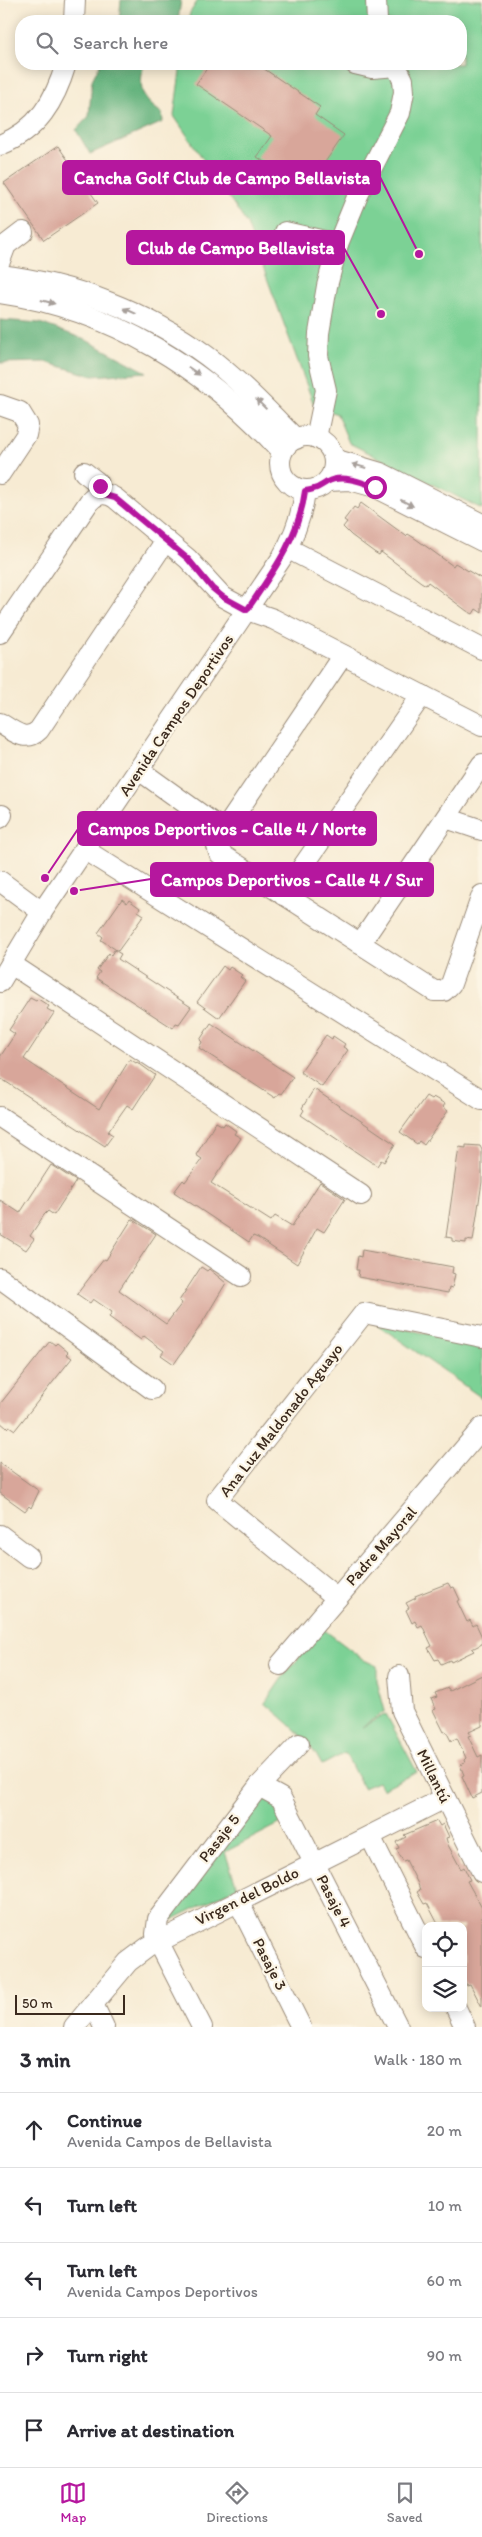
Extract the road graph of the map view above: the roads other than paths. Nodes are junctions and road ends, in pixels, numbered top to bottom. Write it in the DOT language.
graph roads {
  1 [pos="75,0"];
  2 [pos="376,0"];
  3 [pos="74,15"];
  4 [pos="377,15"];
  5 [pos="64,70"];
  6 [pos="398,70"];
  7 [pos="0,145"];
  8 [pos="23,232"];
  9 [pos="285,232"];
  10 [pos="338,244"];
  11 [pos="0,261"];
  12 [pos="0,275"];
  13 [pos="0,293"];
  14 [pos="0,405"];
  15 [pos="316,438"];
  16 [pos="289,445"];
  17 [pos="334,459"];
  18 [pos="84,472"];
  19 [pos="0,474"];
  20 [pos="328,482"];
  21 [pos="305,491"];
  22 [pos="101,494"];
  23 [pos="482,524"];
  24 [pos="166,540"];
  25 [pos="482,541"];
  26 [pos="287,548"];
  27 [pos="247,610"];
  28 [pos="0,633"];
  29 [pos="482,649"];
  30 [pos="343,655"];
  31 [pos="422,695"];
  32 [pos="0,723"];
  33 [pos="482,726"];
  34 [pos="482,764"];
  35 [pos="139,770"];
  36 [pos="446,818"];
  37 [pos="482,830"];
  38 [pos="224,831"];
  39 [pos="85,850"];
  40 [pos="0,881"];
  41 [pos="284,895"];
  42 [pos="482,895"];
  43 [pos="42,912"];
  44 [pos="360,944"];
  45 [pos="11,964"];
  46 [pos="0,982"];
  47 [pos="482,1100"];
  48 [pos="0,1117"];
  49 [pos="362,1195"];
  50 [pos="240,1276"];
  51 [pos="0,1278"];
  52 [pos="482,1338"];
  53 [pos="152,1390"];
  54 [pos="482,1428"];
  55 [pos="0,1535"];
  56 [pos="28,1557"];
  57 [pos="337,1598"];
  58 [pos="280,1665"];
  59 [pos="398,1676"];
  60 [pos="299,1744"];
  61 [pos="259,1786"];
  62 [pos="445,1798"];
  63 [pos="370,1836"];
  64 [pos="315,1863"];
  65 [pos="482,1872"];
  66 [pos="238,1901"];
  67 [pos="422,1940"];
  68 [pos="158,1941"];
  69 [pos="93,2004"];
  70 [pos="458,2012"];
  71 [pos="74,2027"];
  72 [pos="104,2027"];
  73 [pos="202,2027"];
  74 [pos="301,2027"];
  75 [pos="398,2027"];
  76 [pos="465,2027"];
  1 -- 3 [label="street"];
  2 -- 4 [label="street"];
  5 -- 7 [label="street"];
  6 -- 10 [label="street"];
  8 -- 11 [label="street"];
  9 -- 10 [label="street"];
  10 -- 15 [label="street"];
  16 -- 12 [label="street, one-way"];
  13 -- 16 [label="street, one-way"];
  14 -- 19 [label="street"];
  15 -- 16 [label="street"];
  15 -- 17 [label="street"];
  16 -- 21 [label="street"];
  17 -- 20 [label="street"];
  23 -- 17 [label="street, one-way"];
  18 -- 22 [label="street"];
  20 -- 21 [label="street"];
  20 -- 25 [label="street, one-way"];
  21 -- 26 [label="street, Avenida Campos Deportivos"];
  22 -- 24 [label="street"];
  22 -- 28 [label="street"];
  24 -- 27 [label="street"];
  24 -- 32 [label="street"];
  26 -- 27 [label="street, Avenida Campos Deportivos"];
  26 -- 29 [label="street"];
  27 -- 30 [label="street"];
  27 -- 35 [label="street, Avenida Campos Deportivos"];
  30 -- 31 [label="street"];
  30 -- 38 [label="street"];
  31 -- 33 [label="street"];
  31 -- 41 [label="street"];
  34 -- 36 [label="street"];
  35 -- 38 [label="street"];
  35 -- 39 [label="street, Avenida Campos Deportivos"];
  36 -- 37 [label="street"];
  36 -- 44 [label="street"];
  38 -- 41 [label="street"];
  39 -- 43 [label="street, Avenida Campos Deportivos"];
  39 -- 47 [label="street"];
  40 -- 43 [label="street"];
  41 -- 44 [label="street"];
  42 -- 44 [label="street"];
  43 -- 45 [label="street, Avenida Campos Deportivos"];
  45 -- 46 [label="street, Avenida Campos Deportivos"];
  45 -- 49 [label="street"];
  48 -- 50 [label="street"];
  51 -- 53 [label="street"];
  52 -- 57 [label="street, Ana Luz Maldonado Aguayo"];
  54 -- 57 [label="street, Padre Mayoral"];
  55 -- 56 [label="street"];
  57 -- 58 [label="street, Padre Mayoral"];
  59 -- 62 [label="street, Millantú"];
  60 -- 61 [label="street, Pasaje 5"];
  61 -- 64 [label="street, Pasaje 4"];
  61 -- 68 [label="street, Pasaje 5"];
  62 -- 63 [label="street, Virgen del Boldo"];
  62 -- 65 [label="street, Millantú"];
  63 -- 64 [label="street, Virgen del Boldo"];
  63 -- 67 [label="street"];
  64 -- 66 [label="street, Virgen del Boldo"];
  64 -- 75 [label="street, Pasaje 4"];
  66 -- 68 [label="street, Virgen del Boldo"];
  66 -- 74 [label="street, Pasaje 3"];
  68 -- 69 [label="street, Virgen del Boldo"];
  68 -- 73 [label="street"];
  69 -- 71 [label="street, Virgen del Boldo"];
  69 -- 72 [label="street"];
  70 -- 76 [label="street"];
}
